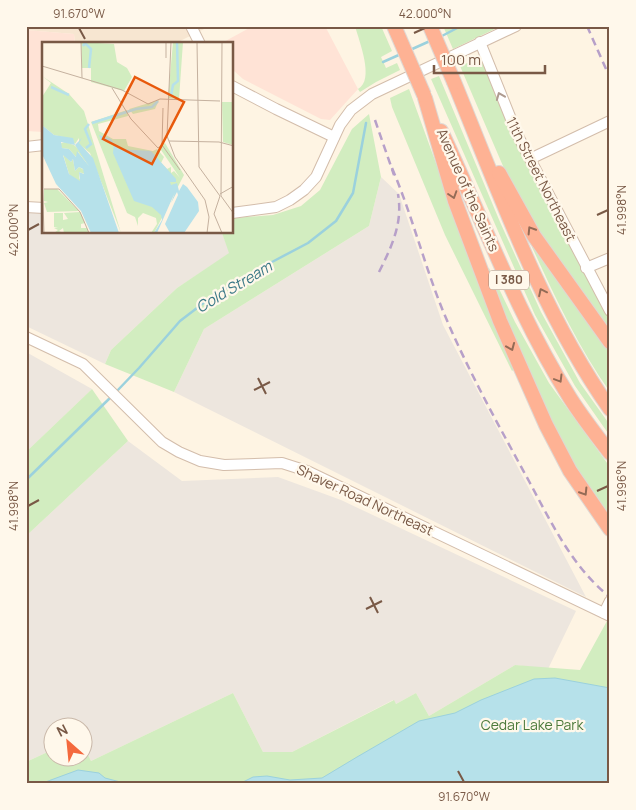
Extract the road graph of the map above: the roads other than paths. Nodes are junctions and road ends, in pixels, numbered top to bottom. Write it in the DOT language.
graph roads {
  1 [pos="191,26"];
  2 [pos="394,26"];
  3 [pos="430,26"];
  4 [pos="516,26"];
  5 [pos="199,42"];
  6 [pos="480,42"];
  7 [pos="234,87"];
  8 [pos="425,97"];
  9 [pos="470,120"];
  10 [pos="610,121"];
  11 [pos="334,137"];
  12 [pos="42,145"];
  13 [pos="26,147"];
  14 [pos="530,159"];
  15 [pos="26,207"];
  16 [pos="42,208"];
  17 [pos="234,213"];
  18 [pos="610,258"];
  19 [pos="586,268"];
  20 [pos="610,311"];
  21 [pos="26,337"];
  22 [pos="610,342"];
  23 [pos="610,409"];
  24 [pos="610,453"];
  25 [pos="610,529"];
  26 [pos="610,601"];
  27 [pos="607,614"];
  1 -- 5 [label="street"];
  2 -- 8 [label="highway, Avenue of the Saints / I 380, bridge"];
  3 -- 9 [label="highway, Avenue of the Saints / I 380, bridge"];
  4 -- 6 [label="street"];
  6 -- 11 [label="street"];
  14 -- 6 [label="street, 11th Street Northeast, one-way"];
  7 -- 11 [label="street"];
  8 -- 24 [label="highway, Avenue of the Saints / I 380, one-way"];
  8 -- 25 [label="highway, one-way"];
  22 -- 9 [label="highway, one-way"];
  23 -- 9 [label="highway, Avenue of the Saints / I 380, one-way"];
  10 -- 14 [label="street"];
  11 -- 17 [label="street"];
  12 -- 13 [label="street"];
  14 -- 19 [label="street, 11th Street Northeast"];
  15 -- 16 [label="street"];
  18 -- 19 [label="street"];
  19 -- 20 [label="street, 11th Street Northeast"];
  21 -- 27 [label="street, Shaver Road Northeast"];
  26 -- 27 [label="street"];
}
